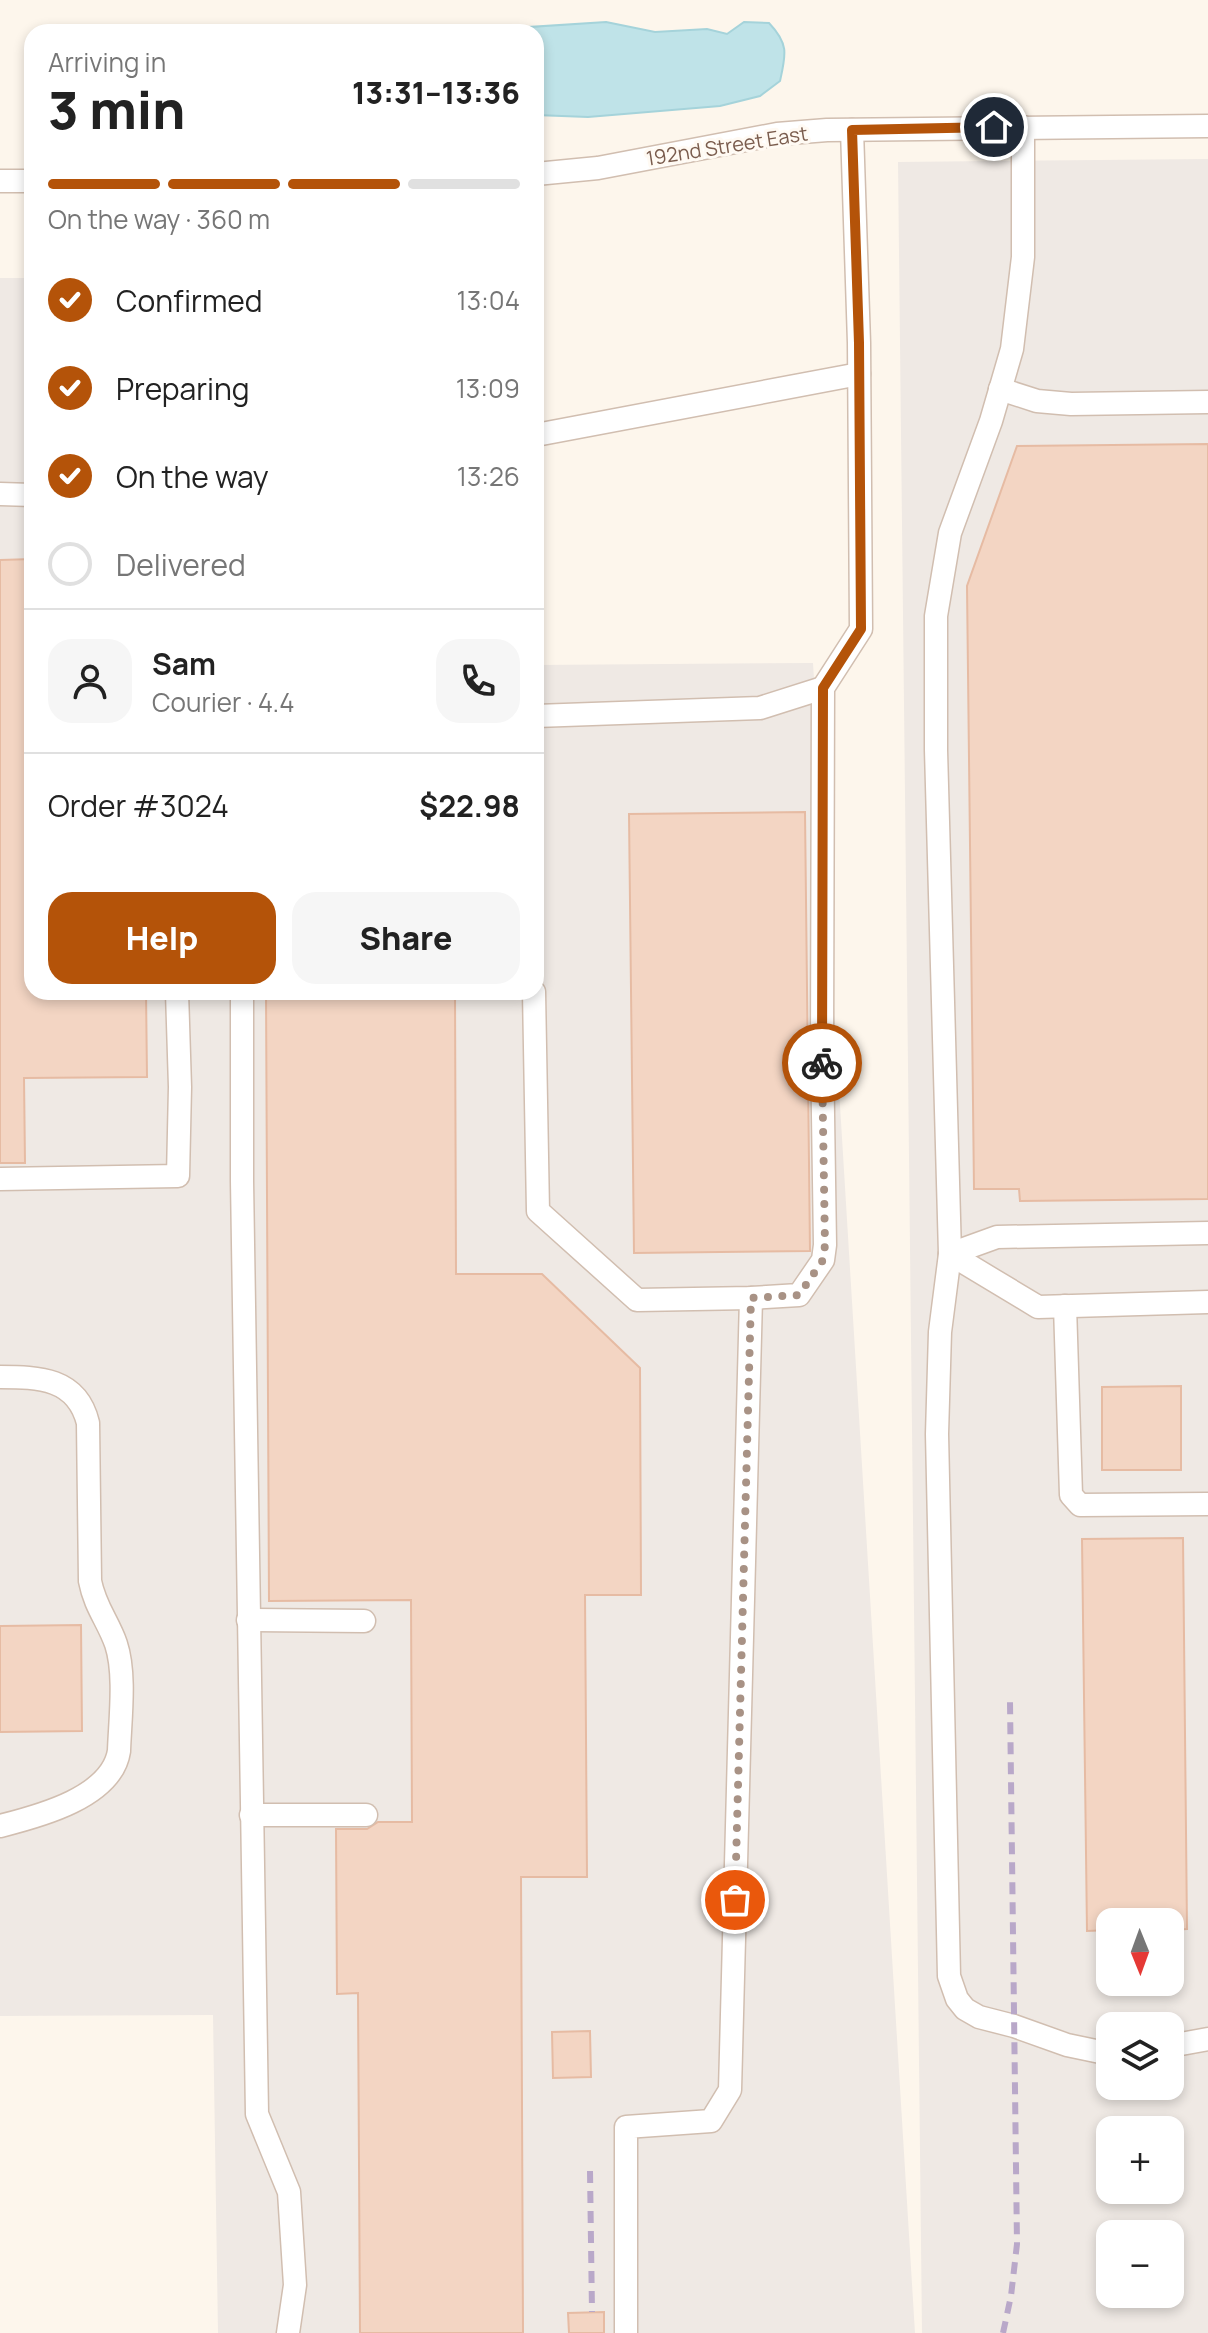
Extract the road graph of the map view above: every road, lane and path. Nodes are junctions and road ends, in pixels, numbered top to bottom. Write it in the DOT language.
graph roads {
  1 [pos="1208,126"];
  2 [pos="1023,127"];
  3 [pos="852,130"];
  4 [pos="544,173"];
  5 [pos="0,181"];
  6 [pos="24,181"];
  7 [pos="859,374"];
  8 [pos="1000,389"];
  9 [pos="1208,402"];
  10 [pos="544,433"];
  11 [pos="0,494"];
  12 [pos="24,495"];
  13 [pos="823,688"];
  14 [pos="544,716"];
  15 [pos="177,1000"];
  16 [pos="242,1000"];
  17 [pos="534,1000"];
  18 [pos="0,1179"];
  19 [pos="1208,1233"];
  20 [pos="950,1254"];
  21 [pos="751,1298"];
  22 [pos="1208,1302"];
  23 [pos="1065,1306"];
  24 [pos="0,1377"];
  25 [pos="1208,1504"];
  26 [pos="248,1620"];
  27 [pos="364,1621"];
  28 [pos="251,1815"];
  29 [pos="366,1815"];
  30 [pos="0,1826"];
  31 [pos="1208,2039"];
  32 [pos="1184,2043"];
  33 [pos="1096,2051"];
  34 [pos="288,2333"];
  35 [pos="626,2333"];
  1 -- 2 [label="street, 192nd Street East"];
  2 -- 3 [label="street, 192nd Street East"];
  2 -- 8 [label="street"];
  3 -- 4 [label="street, 192nd Street East"];
  3 -- 7 [label="street"];
  5 -- 6 [label="street"];
  7 -- 10 [label="street"];
  7 -- 13 [label="street"];
  8 -- 9 [label="street"];
  8 -- 20 [label="street"];
  11 -- 12 [label="street"];
  13 -- 14 [label="street"];
  13 -- 21 [label="street"];
  15 -- 18 [label="street"];
  16 -- 26 [label="street"];
  17 -- 21 [label="street"];
  19 -- 20 [label="street"];
  20 -- 23 [label="street"];
  20 -- 33 [label="street"];
  21 -- 35 [label="street"];
  22 -- 23 [label="street"];
  23 -- 25 [label="street"];
  24 -- 30 [label="street"];
  26 -- 27 [label="street"];
  26 -- 28 [label="street"];
  28 -- 29 [label="street"];
  28 -- 34 [label="street"];
  31 -- 32 [label="street"];
}
